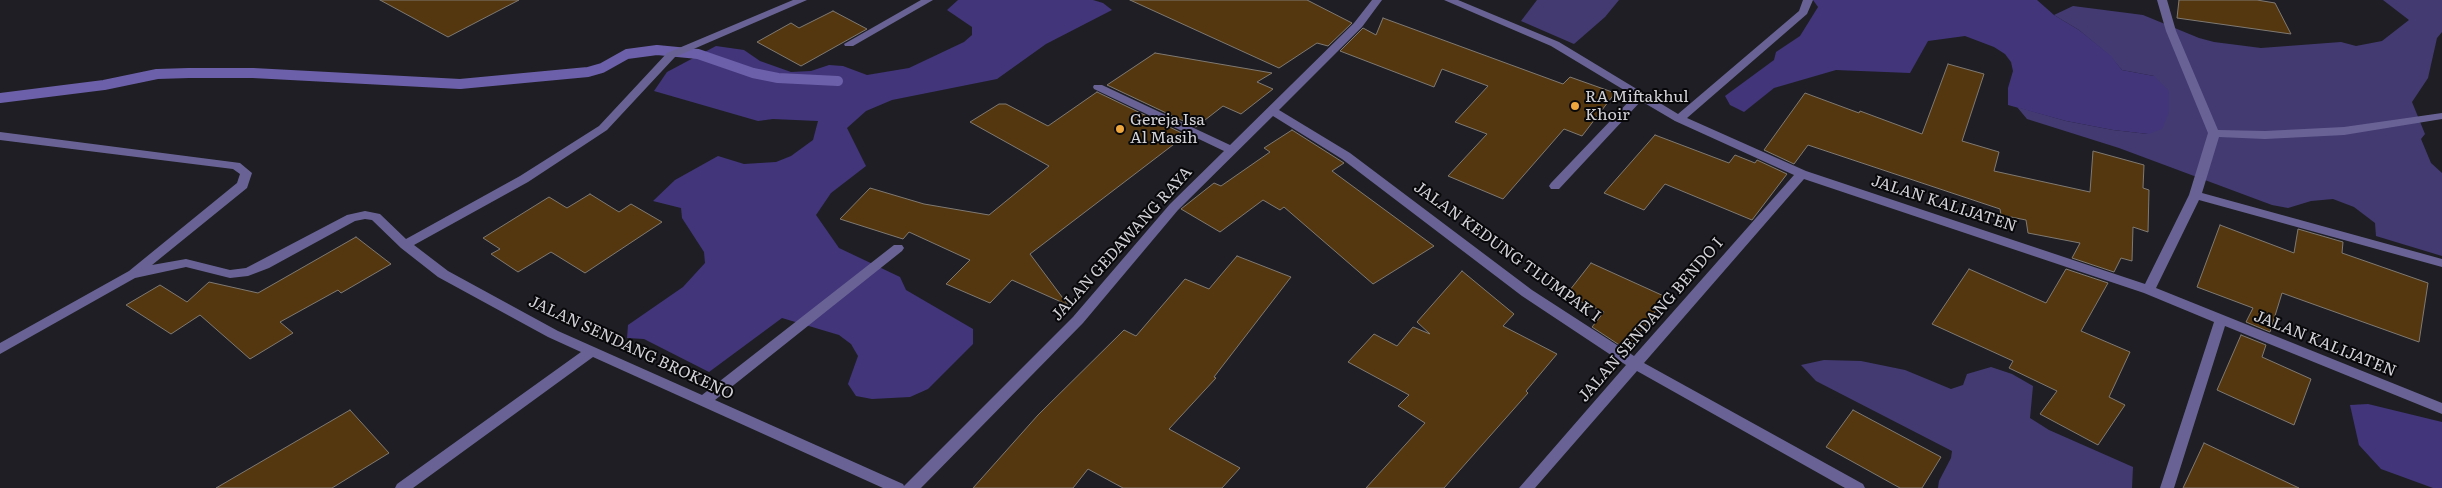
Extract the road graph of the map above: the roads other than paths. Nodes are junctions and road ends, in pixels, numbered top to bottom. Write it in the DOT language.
graph roads {
  1 [pos="802,0"];
  2 [pos="928,0"];
  3 [pos="1377,0"];
  4 [pos="1449,0"];
  5 [pos="1808,0"];
  6 [pos="2162,0"];
  7 [pos="849,44"];
  8 [pos="1098,87"];
  9 [pos="1639,97"];
  10 [pos="1271,110"];
  11 [pos="2442,116"];
  12 [pos="1679,120"];
  13 [pos="2214,133"];
  14 [pos="0,136"];
  15 [pos="1230,149"];
  16 [pos="1802,174"];
  17 [pos="1555,186"];
  18 [pos="2195,195"];
  19 [pos="404,245"];
  20 [pos="898,248"];
  21 [pos="2442,263"];
  22 [pos="131,275"];
  23 [pos="2149,290"];
  24 [pos="2221,319"];
  25 [pos="0,349"];
  26 [pos="592,351"];
  27 [pos="1635,364"];
  28 [pos="704,402"];
  29 [pos="2442,409"];
  30 [pos="402,488"];
  31 [pos="898,488"];
  32 [pos="911,488"];
  33 [pos="1526,488"];
  34 [pos="1858,488"];
  35 [pos="2167,488"];
  1 -- 19 [label="street"];
  2 -- 7 [label="street"];
  3 -- 10 [label="street, JALAN GEDAWANG RAYA"];
  4 -- 9 [label="street, JALAN KALIJATEN"];
  5 -- 12 [label="street"];
  6 -- 13 [label="street"];
  8 -- 15 [label="street"];
  9 -- 12 [label="street, JALAN KALIJATEN"];
  9 -- 17 [label="street"];
  10 -- 15 [label="street, JALAN GEDAWANG RAYA"];
  10 -- 27 [label="street, JALAN KEDUNG TLUMPAK I"];
  11 -- 13 [label="street"];
  12 -- 16 [label="street, JALAN KALIJATEN"];
  13 -- 18 [label="street"];
  14 -- 22 [label="street"];
  15 -- 32 [label="street, JALAN GEDAWANG RAYA"];
  16 -- 23 [label="street, JALAN KALIJATEN"];
  16 -- 27 [label="street, JALAN SENDANG BENDO I"];
  18 -- 21 [label="street"];
  18 -- 23 [label="street"];
  19 -- 22 [label="street, JALAN SENDANG BROKENO"];
  19 -- 26 [label="street, JALAN SENDANG BROKENO"];
  20 -- 28 [label="street"];
  22 -- 25 [label="street"];
  23 -- 24 [label="street, JALAN KALIJATEN"];
  24 -- 29 [label="street, JALAN KALIJATEN"];
  24 -- 35 [label="street"];
  26 -- 28 [label="street, JALAN SENDANG BROKENO"];
  26 -- 30 [label="street"];
  27 -- 33 [label="street, JALAN SENDANG BENDO I"];
  27 -- 34 [label="street, JALAN KEDUNG TLUMPAK I"];
  28 -- 31 [label="street, JALAN SENDANG BROKENO"];
}
